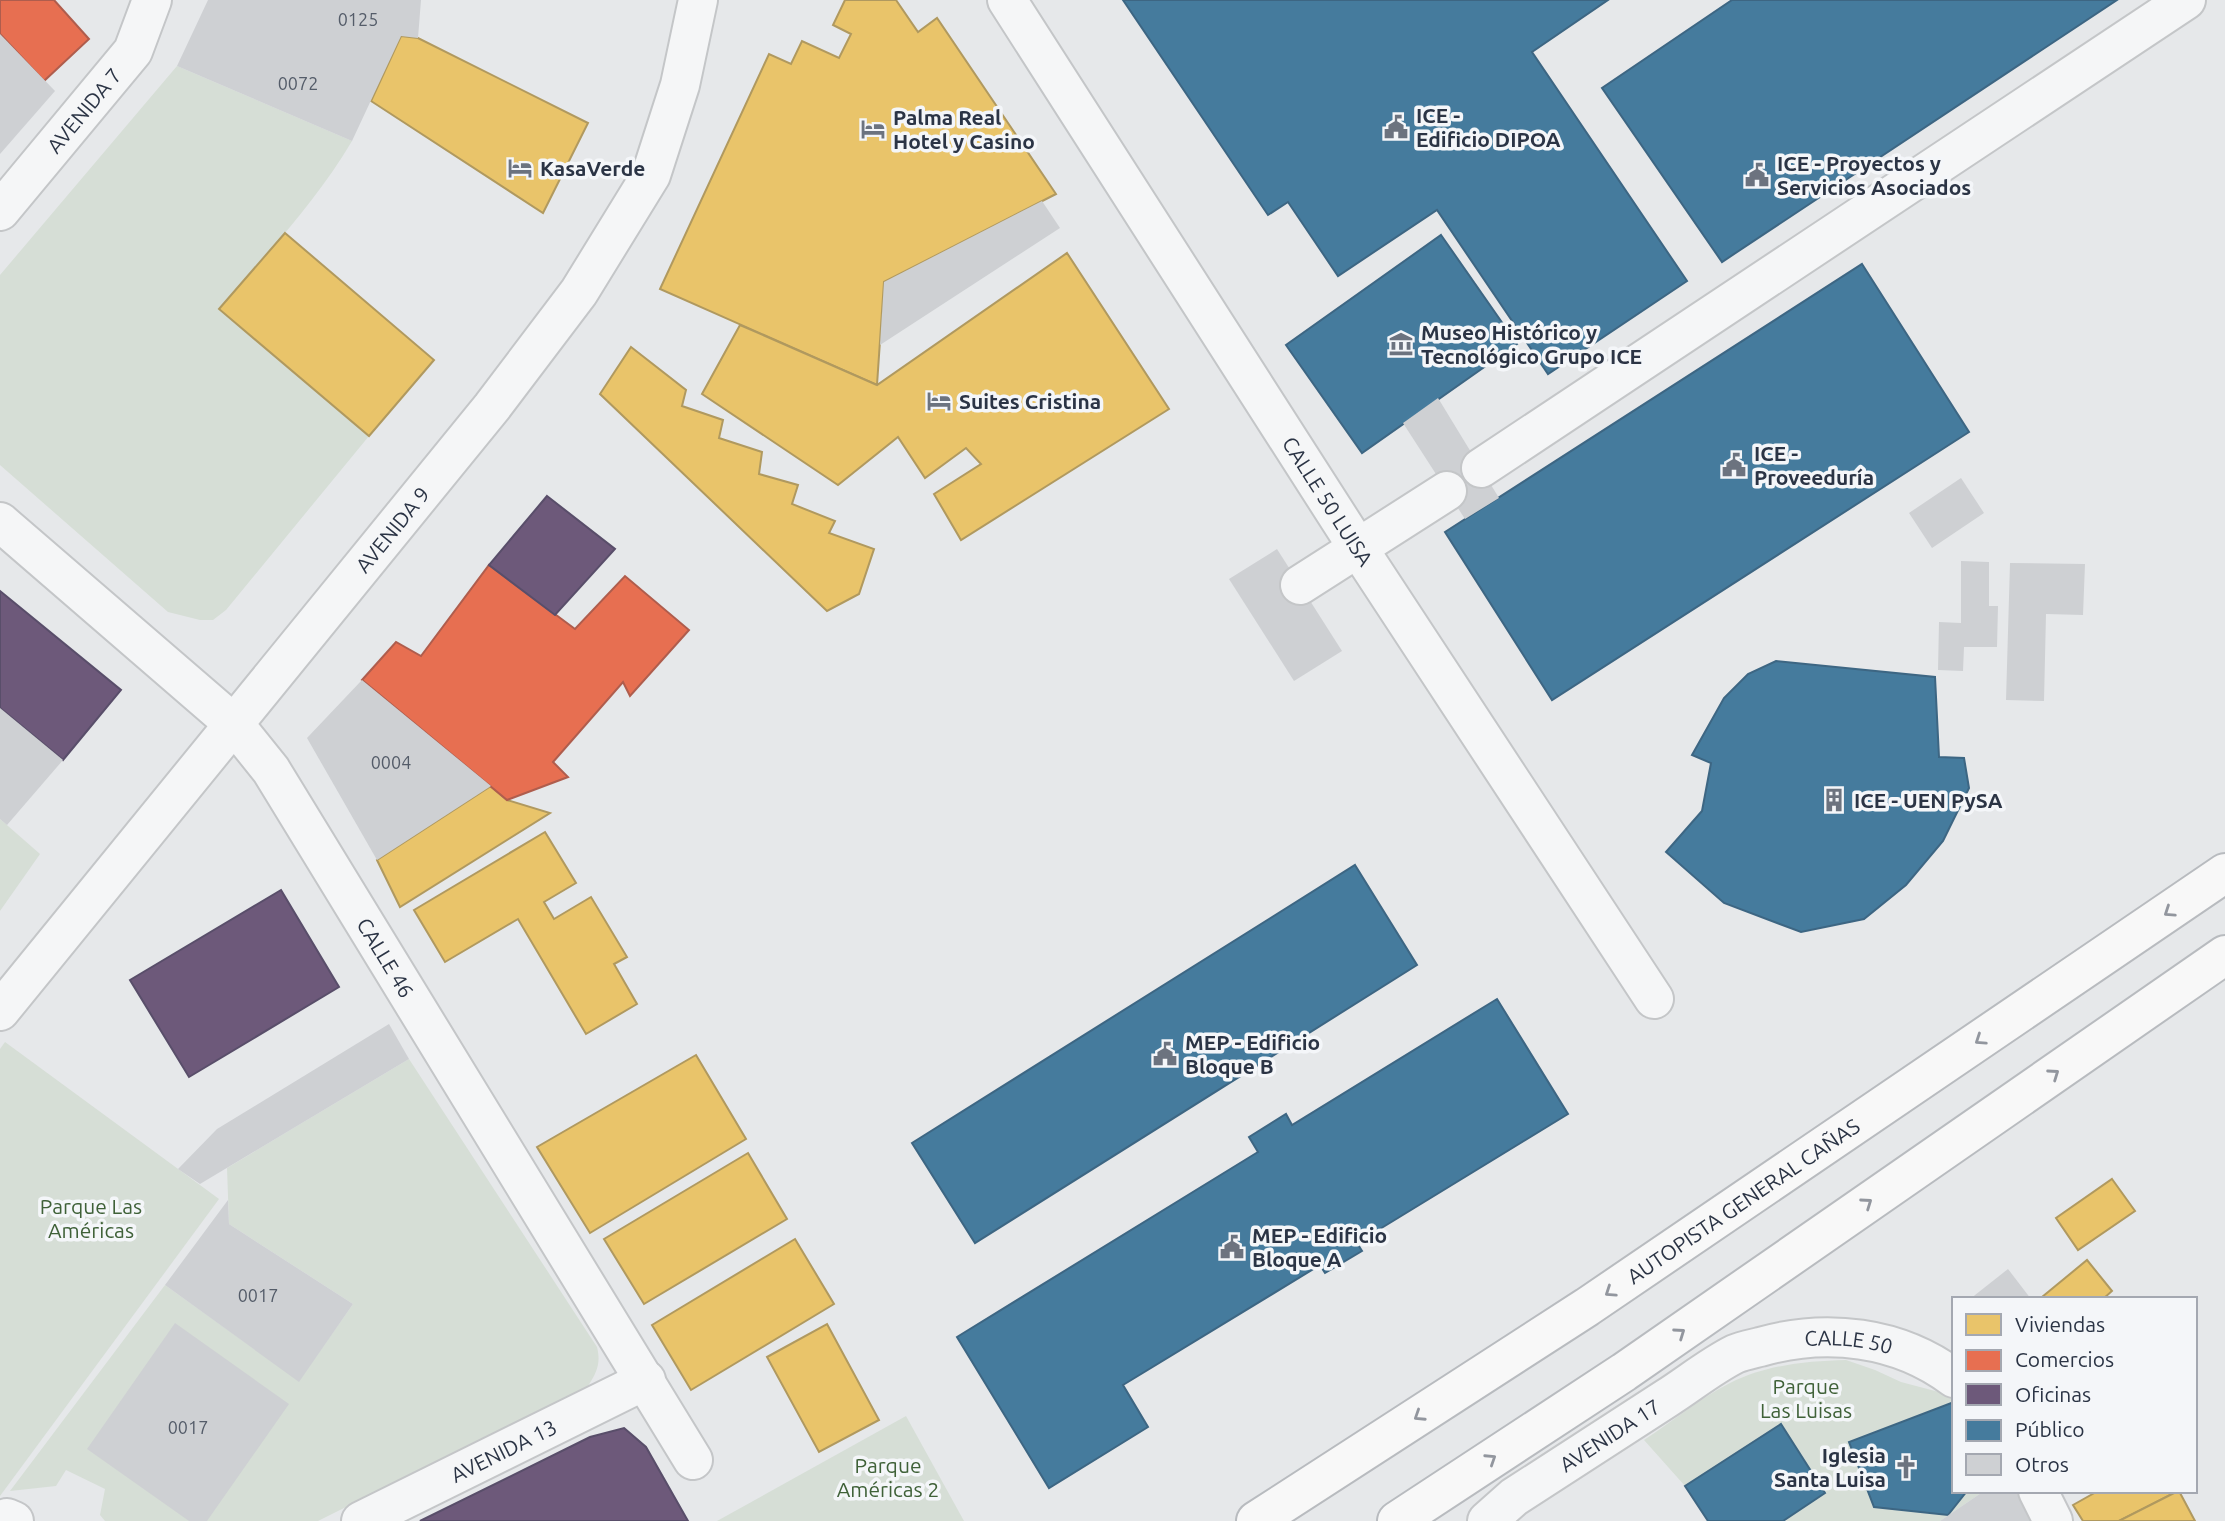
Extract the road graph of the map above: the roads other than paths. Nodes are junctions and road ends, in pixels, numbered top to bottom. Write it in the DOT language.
graph roads {
  1 [pos="152,0"];
  2 [pos="698,0"];
  3 [pos="725,0"];
  4 [pos="1007,0"];
  5 [pos="2186,0"];
  6 [pos="688,52"];
  7 [pos="0,211"];
  8 [pos="1481,468"];
  9 [pos="1447,491"];
  10 [pos="0,522"];
  11 [pos="1358,548"];
  12 [pos="1300,585"];
  13 [pos="233,724"];
  14 [pos="2225,873"];
  15 [pos="2225,955"];
  16 [pos="1654,999"];
  17 [pos="0,1011"];
  18 [pos="1735,1354"];
  19 [pos="1952,1376"];
  20 [pos="646,1380"];
  21 [pos="693,1460"];
  22 [pos="2039,1493"];
  23 [pos="1404,1517"];
  24 [pos="360,1521"];
  25 [pos="1256,1521"];
  26 [pos="1487,1521"];
  27 [pos="2053,1521"];
  1 -- 7 [label="street, AVENIDA 7"];
  2 -- 6 [label="street, AVENIDA 9"];
  3 -- 6 [label="street"];
  4 -- 11 [label="street, CALLE 50 LUISA"];
  5 -- 8 [label="street"];
  6 -- 13 [label="street, AVENIDA 9"];
  9 -- 11 [label="street"];
  10 -- 13 [label="street, CALLE 46"];
  11 -- 12 [label="street"];
  11 -- 16 [label="street, CALLE 50 LUISA"];
  13 -- 17 [label="street, AVENIDA 9"];
  13 -- 20 [label="street, CALLE 46"];
  14 -- 25 [label="highway, AUTOPISTA GENERAL CAÑAS, one-way"];
  23 -- 15 [label="highway, one-way"];
  18 -- 19 [label="street, CALLE 50"];
  18 -- 26 [label="street, AVENIDA 17"];
  20 -- 21 [label="street, CALLE 46"];
  20 -- 24 [label="street, AVENIDA 13"];
  22 -- 27 [label="street"];
}
